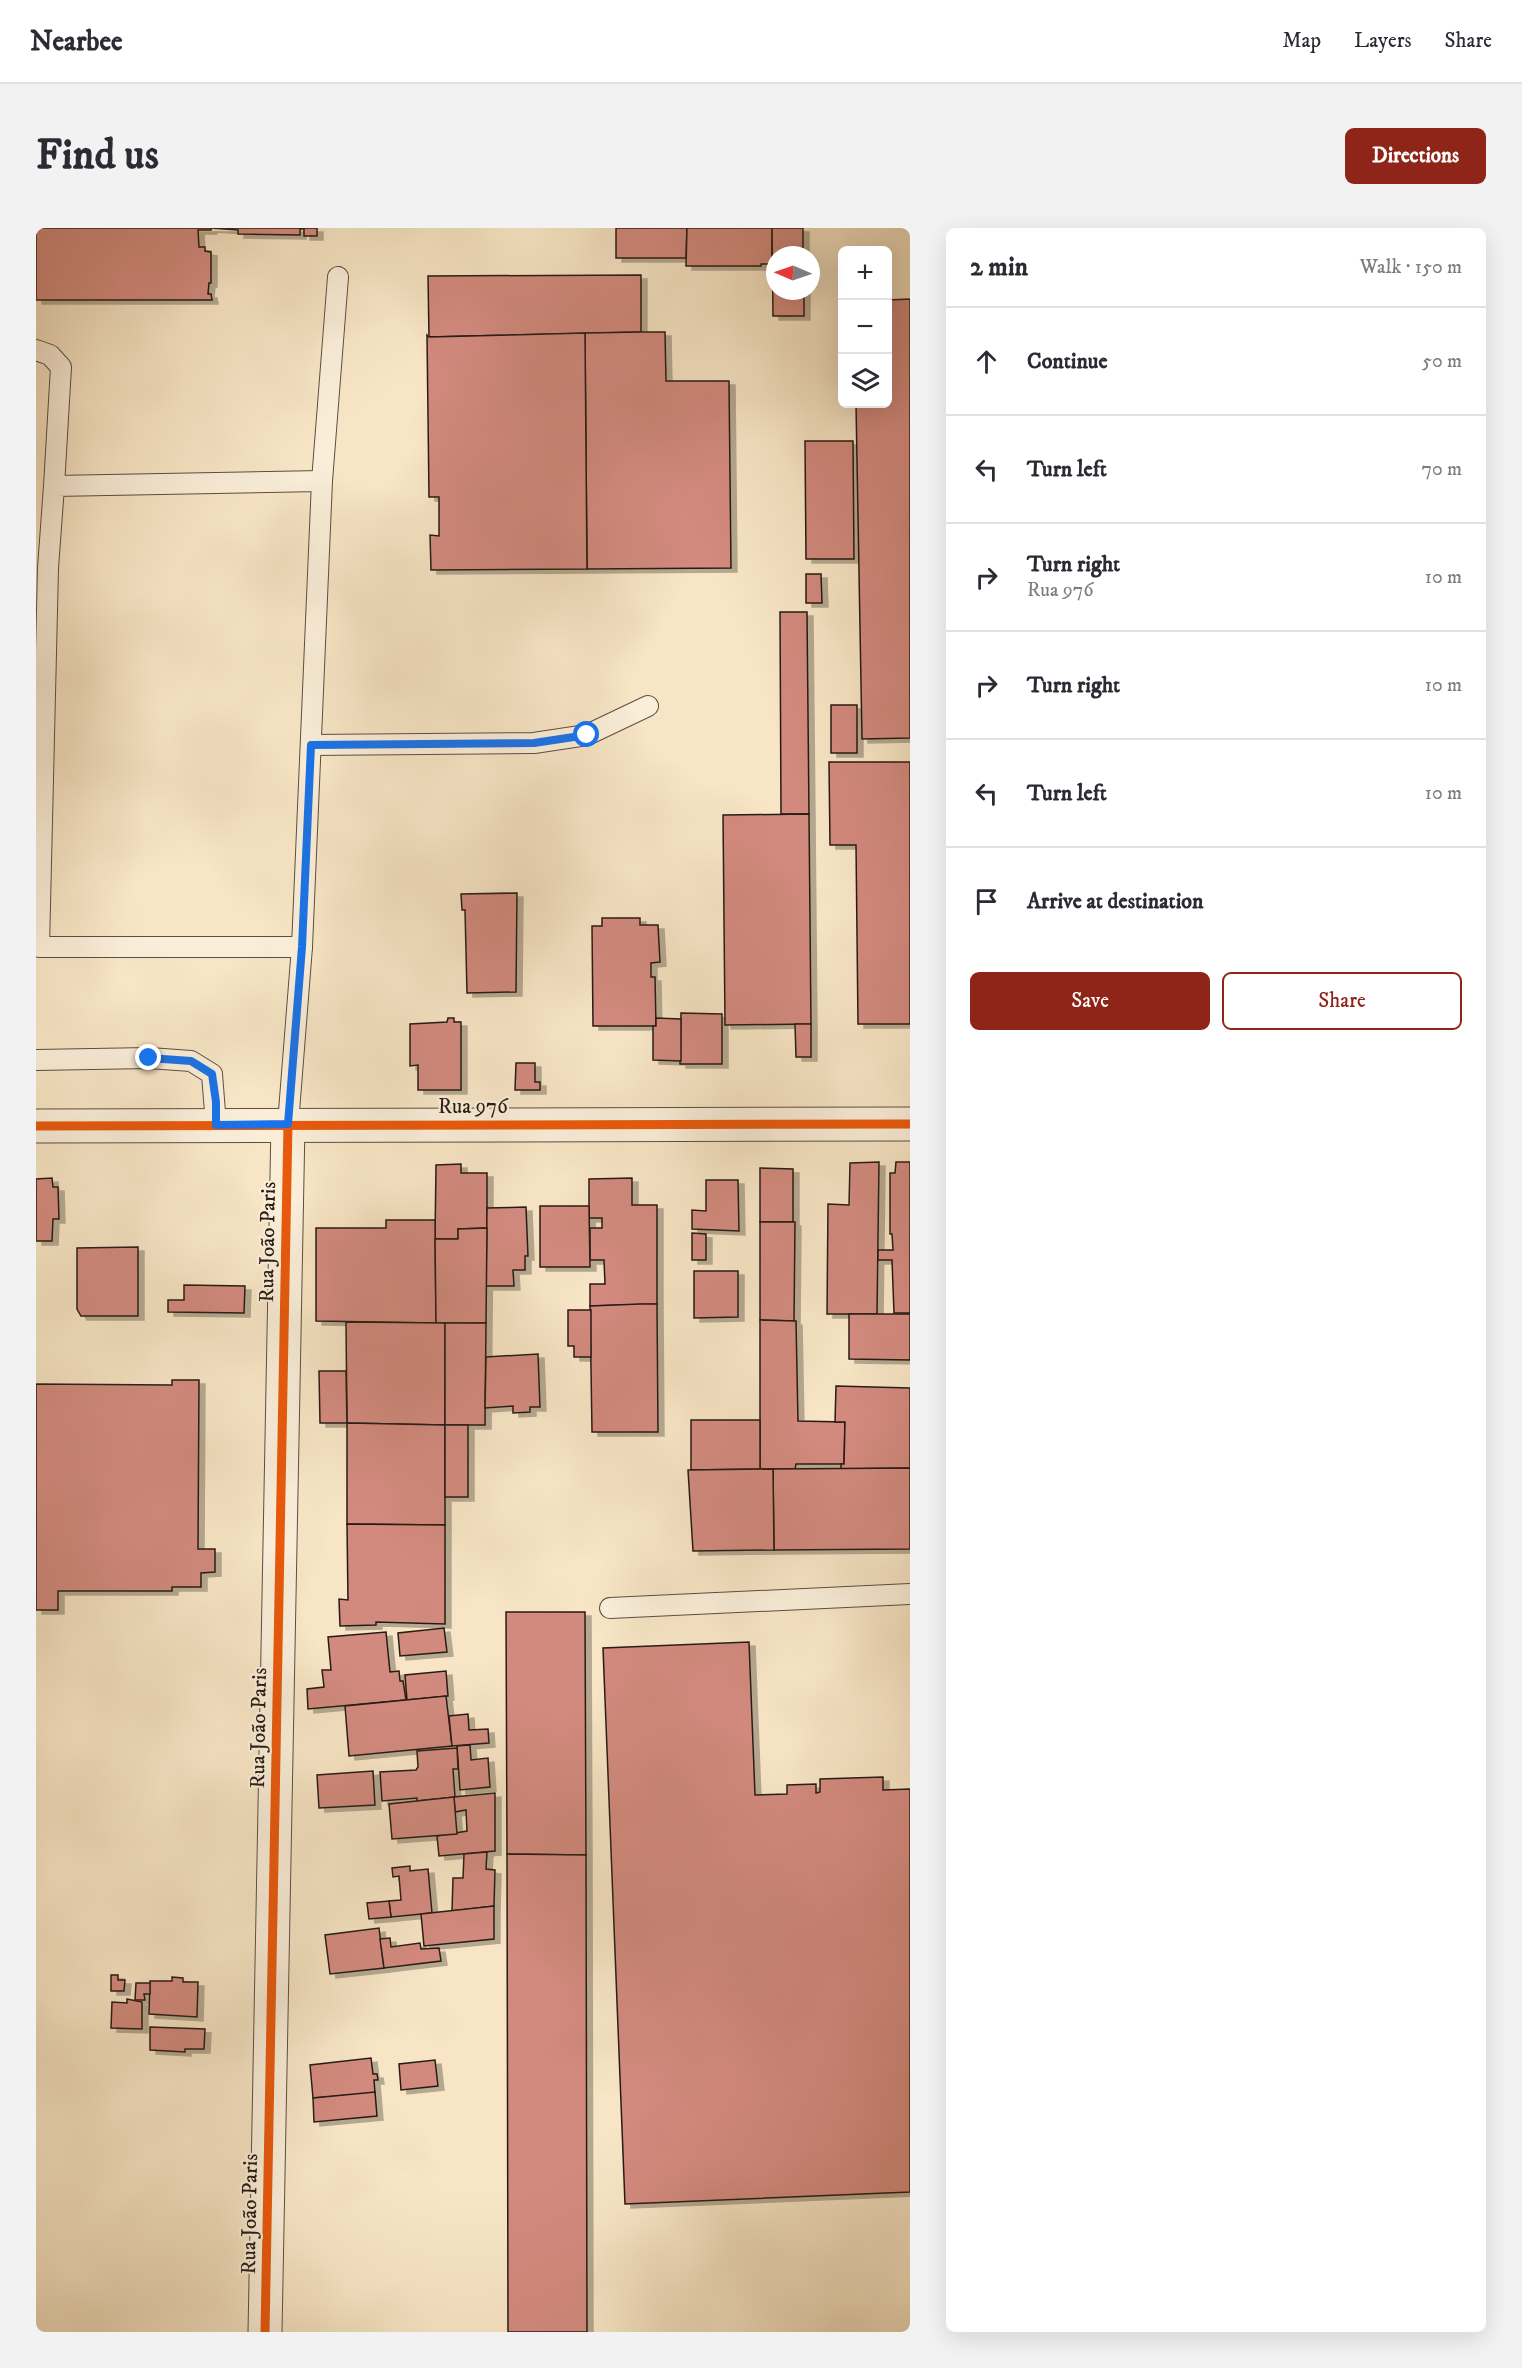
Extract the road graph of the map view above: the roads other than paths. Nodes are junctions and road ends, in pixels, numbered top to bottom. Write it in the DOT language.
graph roads {
  1 [pos="338,277"];
  2 [pos="36,350"];
  3 [pos="322,481"];
  4 [pos="54,486"];
  5 [pos="42,568"];
  6 [pos="648,706"];
  7 [pos="311,745"];
  8 [pos="38,947"];
  9 [pos="302,947"];
  10 [pos="36,1060"];
  11 [pos="288,1124"];
  12 [pos="910,1124"];
  13 [pos="216,1125"];
  14 [pos="36,1126"];
  15 [pos="910,1594"];
  16 [pos="610,1608"];
  17 [pos="265,2332"];
  1 -- 3 [label="lane"];
  2 -- 4 [label="lane"];
  3 -- 4 [label="lane"];
  3 -- 7 [label="lane"];
  4 -- 5 [label="lane"];
  5 -- 8 [label="lane"];
  6 -- 7 [label="lane"];
  7 -- 9 [label="lane"];
  8 -- 9 [label="lane"];
  9 -- 11 [label="lane"];
  10 -- 13 [label="lane"];
  11 -- 12 [label="street, Rua 976"];
  11 -- 13 [label="street, Rua 976"];
  11 -- 17 [label="street, Rua João Paris"];
  13 -- 14 [label="street, Rua 976"];
  15 -- 16 [label="lane"];
}
